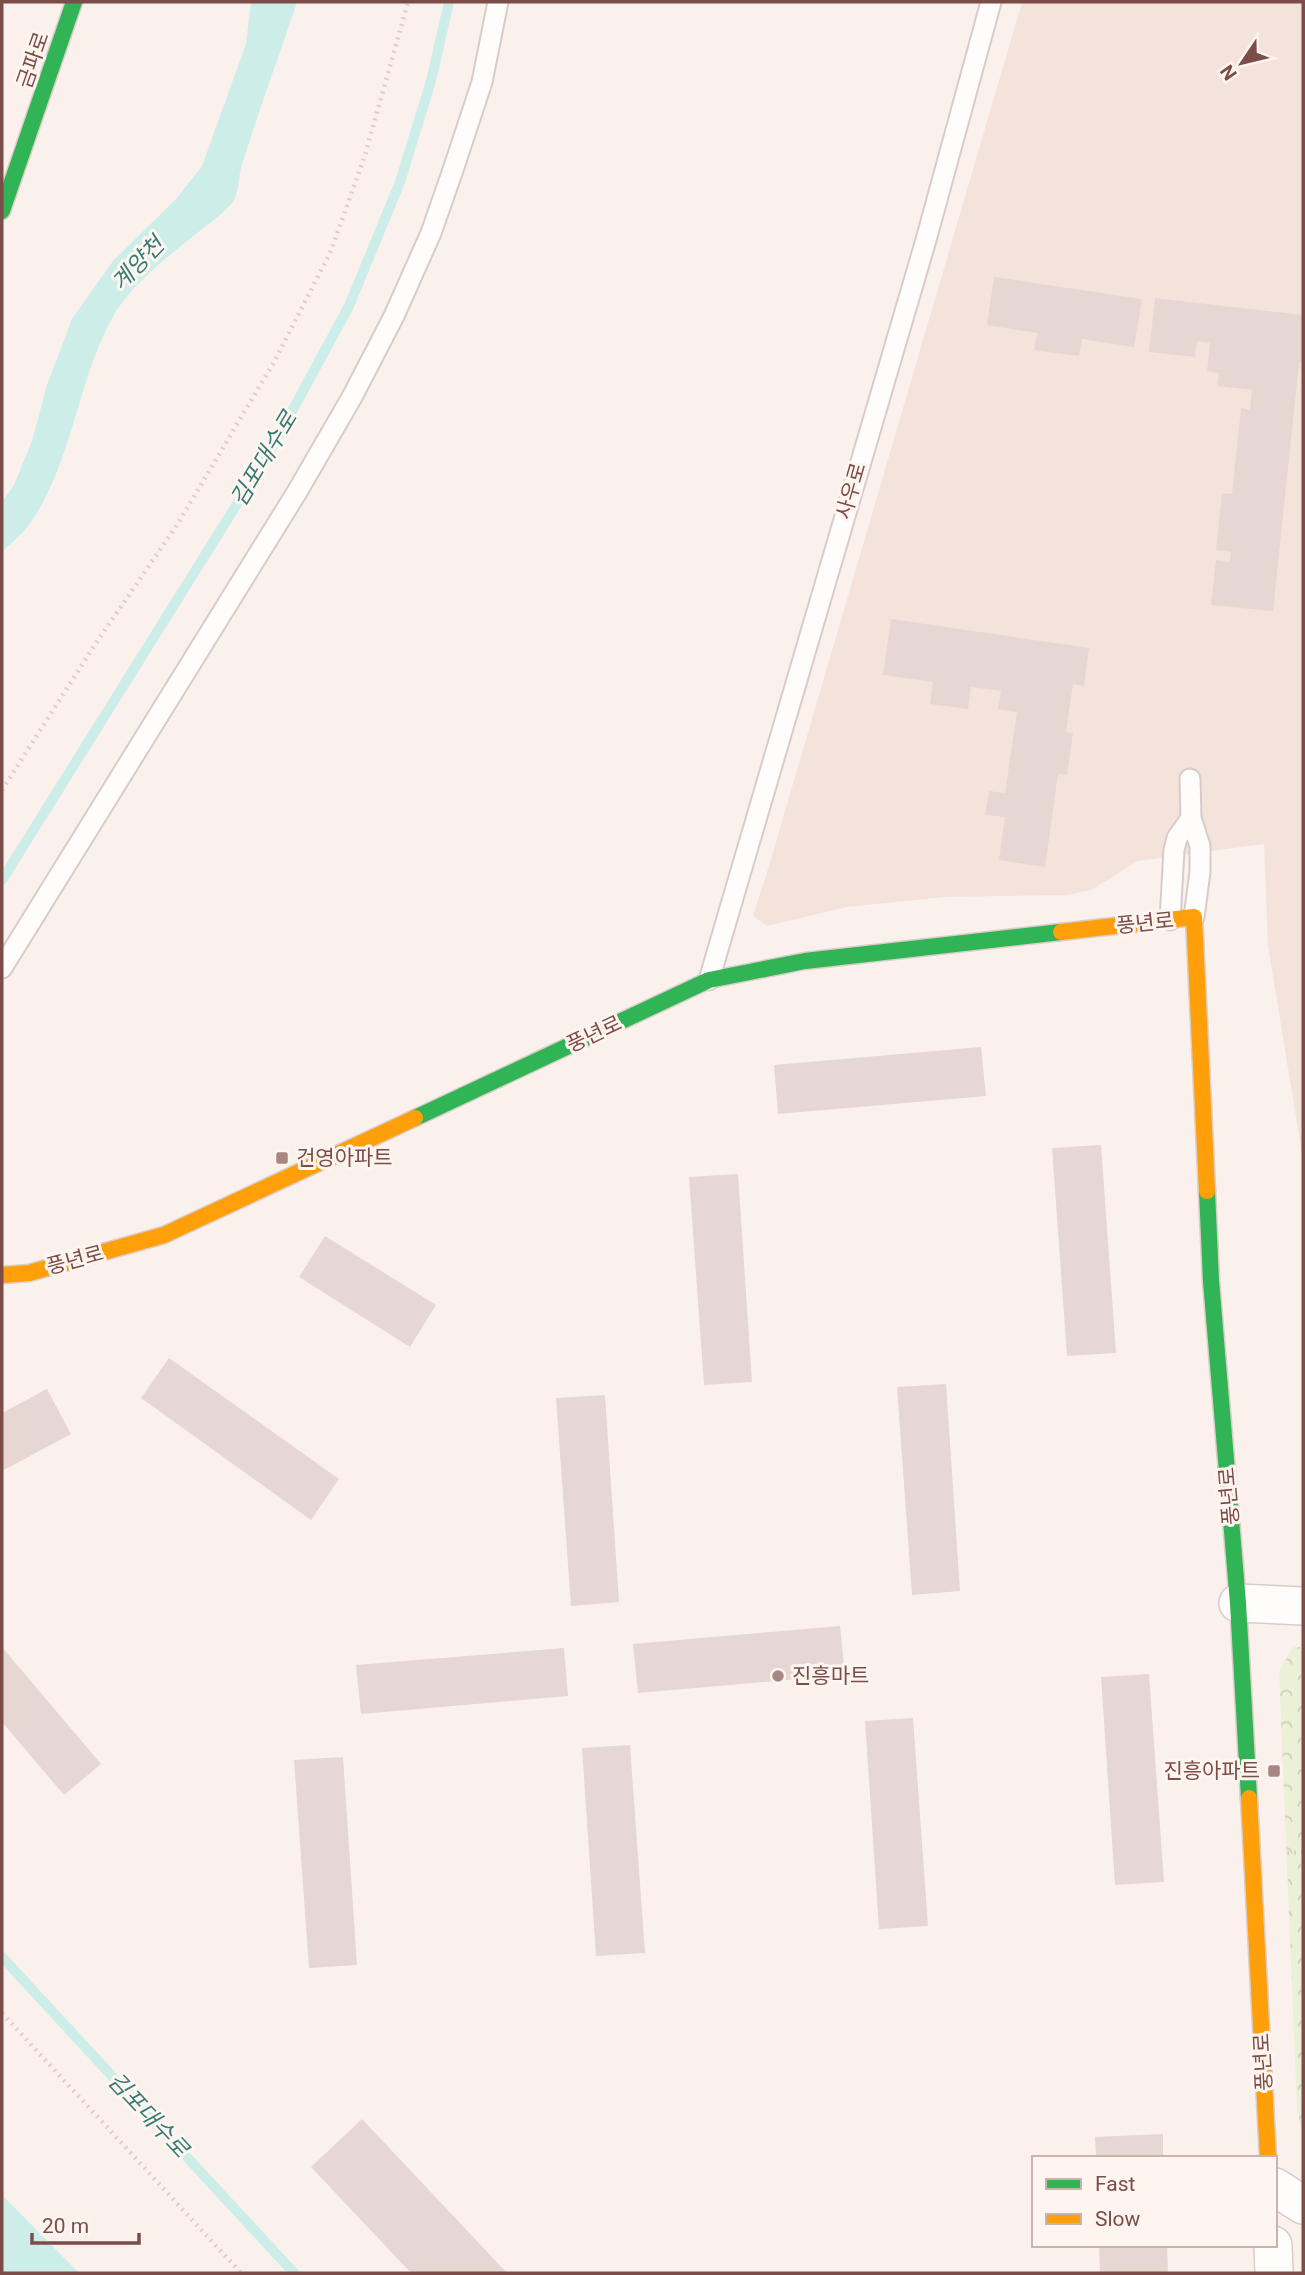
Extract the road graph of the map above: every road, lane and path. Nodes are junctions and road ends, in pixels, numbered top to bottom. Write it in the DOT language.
graph roads {
  1 [pos="74,2"];
  2 [pos="408,2"];
  3 [pos="498,2"];
  4 [pos="991,2"];
  5 [pos="2,211"];
  6 [pos="1190,779"];
  7 [pos="2,790"];
  8 [pos="1191,818"];
  9 [pos="1194,917"];
  10 [pos="1170,920"];
  11 [pos="2,968"];
  12 [pos="709,980"];
  13 [pos="2,1275"];
  14 [pos="1238,1603"];
  15 [pos="1303,1606"];
  16 [pos="2,2013"];
  17 [pos="1268,2156"];
  18 [pos="1277,2188"];
  19 [pos="1303,2205"];
  20 [pos="1273,2247"];
  21 [pos="241,2273"];
  22 [pos="1274,2273"];
  1 -- 5 [label="street, 금파로"];
  2 -- 7 [label="path"];
  3 -- 11 [label="lane"];
  4 -- 12 [label="lane, 사우로"];
  6 -- 8 [label="lane"];
  8 -- 9 [label="lane"];
  8 -- 10 [label="lane"];
  9 -- 10 [label="street, 풍년로"];
  9 -- 14 [label="street, 풍년로"];
  10 -- 12 [label="street, 풍년로"];
  12 -- 13 [label="street, 풍년로"];
  14 -- 15 [label="street"];
  14 -- 17 [label="street, 풍년로"];
  16 -- 21 [label="path"];
  18 -- 19 [label="street"];
  20 -- 22 [label="street"];
}
